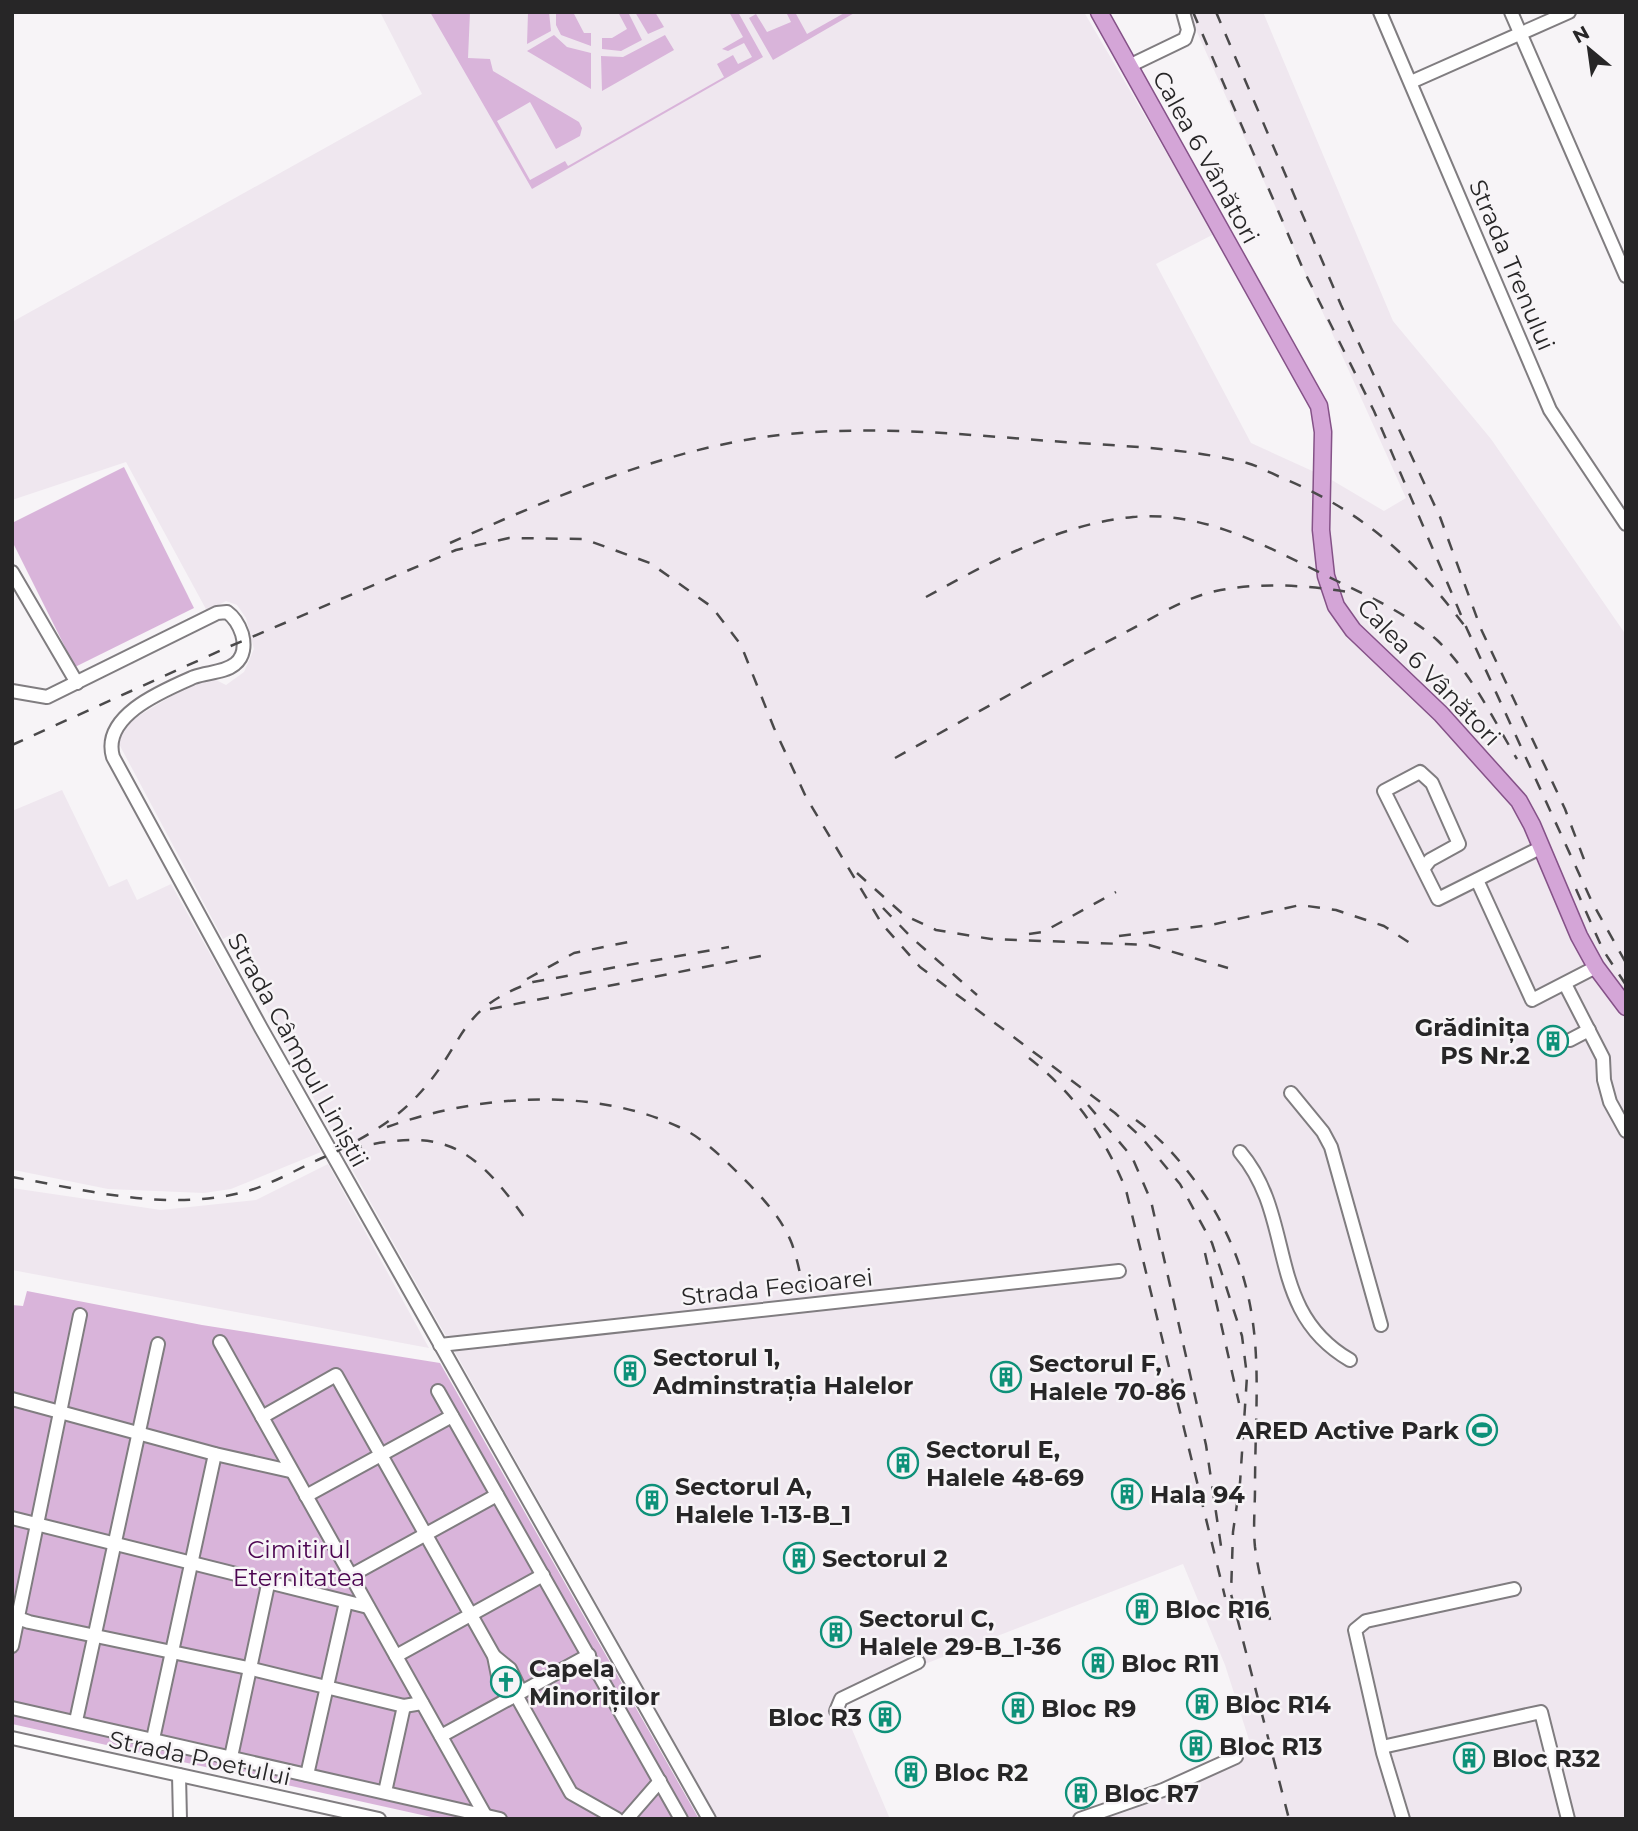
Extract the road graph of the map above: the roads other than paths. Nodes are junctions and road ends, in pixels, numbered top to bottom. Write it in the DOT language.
graph roads {
  1 [pos="1099,12"];
  2 [pos="1183,12"];
  3 [pos="1380,12"];
  4 [pos="1511,12"];
  5 [pos="1569,12"];
  6 [pos="1520,32"];
  7 [pos="1129,66"];
  8 [pos="1411,82"];
  9 [pos="1626,276"];
  10 [pos="1626,524"];
  11 [pos="12,572"];
  12 [pos="77,684"];
  13 [pos="12,691"];
  14 [pos="1542,847"];
  15 [pos="1423,869"];
  16 [pos="1477,880"];
  17 [pos="1596,967"];
  18 [pos="1565,984"];
  19 [pos="1626,1007"];
  20 [pos="1589,1030"];
  21 [pos="1570,1040"];
  22 [pos="1291,1093"];
  23 [pos="1626,1131"];
  24 [pos="1240,1152"];
  25 [pos="1119,1271"];
  26 [pos="80,1315"];
  27 [pos="1381,1325"];
  28 [pos="220,1342"];
  29 [pos="158,1344"];
  30 [pos="440,1345"];
  31 [pos="1350,1360"];
  32 [pos="438,1391"];
  33 [pos="12,1399"];
  34 [pos="61,1412"];
  35 [pos="452,1416"];
  36 [pos="262,1417"];
  37 [pos="137,1433"];
  38 [pos="215,1454"];
  39 [pos="381,1456"];
  40 [pos="290,1471"];
  41 [pos="497,1495"];
  42 [pos="306,1496"];
  43 [pos="12,1518"];
  44 [pos="39,1525"];
  45 [pos="426,1535"];
  46 [pos="115,1542"];
  47 [pos="190,1560"];
  48 [pos="543,1575"];
  49 [pos="350,1576"];
  50 [pos="269,1580"];
  51 [pos="1514,1589"];
  52 [pos="346,1602"];
  53 [pos="368,1607"];
  54 [pos="472,1615"];
  55 [pos="15,1616"];
  56 [pos="95,1635"];
  57 [pos="12,1646"];
  58 [pos="172,1653"];
  59 [pos="589,1655"];
  60 [pos="396,1656"];
  61 [pos="918,1662"];
  62 [pos="248,1668"];
  63 [pos="328,1687"];
  64 [pos="516,1695"];
  65 [pos="422,1703"];
  66 [pos="404,1706"];
  67 [pos="12,1708"];
  68 [pos="836,1711"];
  69 [pos="76,1721"];
  70 [pos="441,1736"];
  71 [pos="12,1738"];
  72 [pos="153,1739"];
  73 [pos="1382,1747"];
  74 [pos="231,1757"];
  75 [pos="1236,1758"];
  76 [pos="307,1774"];
  77 [pos="179,1775"];
  78 [pos="660,1781"];
  79 [pos="385,1792"];
  80 [pos="323,1813"];
  81 [pos="485,1815"];
  82 [pos="180,1819"];
  83 [pos="379,1819"];
  84 [pos="500,1819"];
  85 [pos="617,1819"];
  86 [pos="627,1819"];
  87 [pos="681,1819"];
  88 [pos="709,1819"];
  89 [pos="1080,1819"];
  90 [pos="1403,1819"];
  91 [pos="1568,1819"];
  1 -- 7 [label="main road, Calea 6 Vânători"];
  2 -- 7 [label="street"];
  3 -- 8 [label="street, Strada Trenului"];
  4 -- 6 [label="street"];
  5 -- 6 [label="street"];
  6 -- 8 [label="street"];
  6 -- 9 [label="street"];
  7 -- 14 [label="main road, Calea 6 Vânători"];
  8 -- 10 [label="street, Strada Trenului"];
  11 -- 12 [label="street"];
  12 -- 13 [label="street"];
  12 -- 30 [label="street, Strada Câmpul Liniștii"];
  14 -- 16 [label="street"];
  14 -- 17 [label="main road, Calea 6 Vânători"];
  15 -- 15 [label="street"];
  15 -- 16 [label="street"];
  16 -- 18 [label="street"];
  17 -- 18 [label="street"];
  17 -- 19 [label="main road, Calea 6 Vânători"];
  18 -- 20 [label="street"];
  20 -- 21 [label="street"];
  20 -- 23 [label="street"];
  22 -- 27 [label="street"];
  24 -- 31 [label="street"];
  25 -- 30 [label="street, Strada Fecioarei"];
  26 -- 34 [label="street"];
  28 -- 36 [label="street"];
  29 -- 37 [label="street"];
  30 -- 88 [label="street, Strada Câmpul Liniștii"];
  32 -- 35 [label="street"];
  33 -- 34 [label="street"];
  34 -- 37 [label="street"];
  34 -- 44 [label="street"];
  35 -- 39 [label="street"];
  35 -- 41 [label="street"];
  36 -- 39 [label="street"];
  36 -- 40 [label="street"];
  37 -- 38 [label="street"];
  37 -- 46 [label="street"];
  38 -- 40 [label="street"];
  38 -- 47 [label="street"];
  39 -- 42 [label="street"];
  39 -- 45 [label="street"];
  40 -- 42 [label="street"];
  41 -- 45 [label="street"];
  41 -- 48 [label="street"];
  42 -- 49 [label="street"];
  43 -- 44 [label="street"];
  44 -- 46 [label="street"];
  44 -- 55 [label="street"];
  45 -- 49 [label="street"];
  45 -- 54 [label="street"];
  46 -- 47 [label="street"];
  46 -- 56 [label="street"];
  47 -- 50 [label="street"];
  47 -- 58 [label="street"];
  48 -- 54 [label="street"];
  48 -- 59 [label="street"];
  49 -- 53 [label="street"];
  50 -- 52 [label="street"];
  50 -- 62 [label="street"];
  51 -- 73 [label="street"];
  52 -- 53 [label="street"];
  52 -- 63 [label="street"];
  53 -- 60 [label="street"];
  54 -- 60 [label="street"];
  54 -- 64 [label="street"];
  55 -- 56 [label="street"];
  55 -- 57 [label="street"];
  56 -- 58 [label="street"];
  56 -- 69 [label="street"];
  58 -- 62 [label="street"];
  58 -- 72 [label="street"];
  59 -- 64 [label="street"];
  59 -- 78 [label="street"];
  60 -- 65 [label="street"];
  61 -- 68 [label="street"];
  62 -- 63 [label="street"];
  62 -- 74 [label="street"];
  63 -- 66 [label="street"];
  63 -- 76 [label="street"];
  64 -- 70 [label="street"];
  64 -- 85 [label="street"];
  65 -- 66 [label="street"];
  65 -- 70 [label="street"];
  66 -- 79 [label="street"];
  67 -- 69 [label="street"];
  69 -- 72 [label="street"];
  70 -- 81 [label="street"];
  71 -- 77 [label="street, Strada Poetului"];
  72 -- 74 [label="street"];
  73 -- 90 [label="street"];
  73 -- 91 [label="street"];
  74 -- 76 [label="street"];
  75 -- 89 [label="street"];
  76 -- 79 [label="street"];
  77 -- 80 [label="street, Strada Poetului"];
  77 -- 82 [label="street"];
  78 -- 86 [label="street"];
  78 -- 87 [label="street"];
  79 -- 81 [label="street"];
  80 -- 83 [label="street, Strada Poetului"];
  81 -- 84 [label="street"];
}
